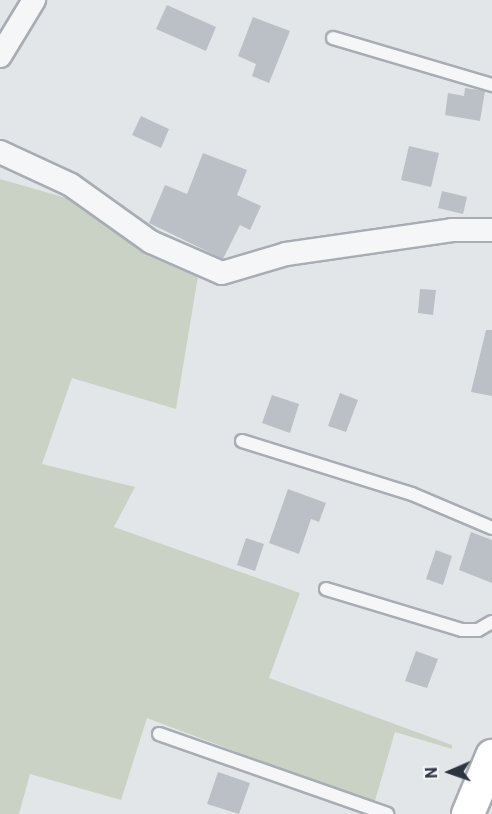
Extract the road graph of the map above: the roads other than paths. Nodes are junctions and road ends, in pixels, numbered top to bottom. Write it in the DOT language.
graph roads {
  1 [pos="34,0"];
  2 [pos="333,38"];
  3 [pos="0,56"];
  4 [pos="492,85"];
  5 [pos="0,152"];
  6 [pos="492,230"];
  7 [pos="242,441"];
  8 [pos="492,528"];
  9 [pos="326,589"];
  10 [pos="492,622"];
  11 [pos="159,734"];
  12 [pos="489,773"];
  13 [pos="387,814"];
  14 [pos="468,814"];
  1 -- 3 [label="street"];
  2 -- 4 [label="lane"];
  5 -- 6 [label="street"];
  7 -- 8 [label="lane"];
  9 -- 10 [label="lane"];
  11 -- 13 [label="lane"];
  12 -- 14 [label="main road"];
}
